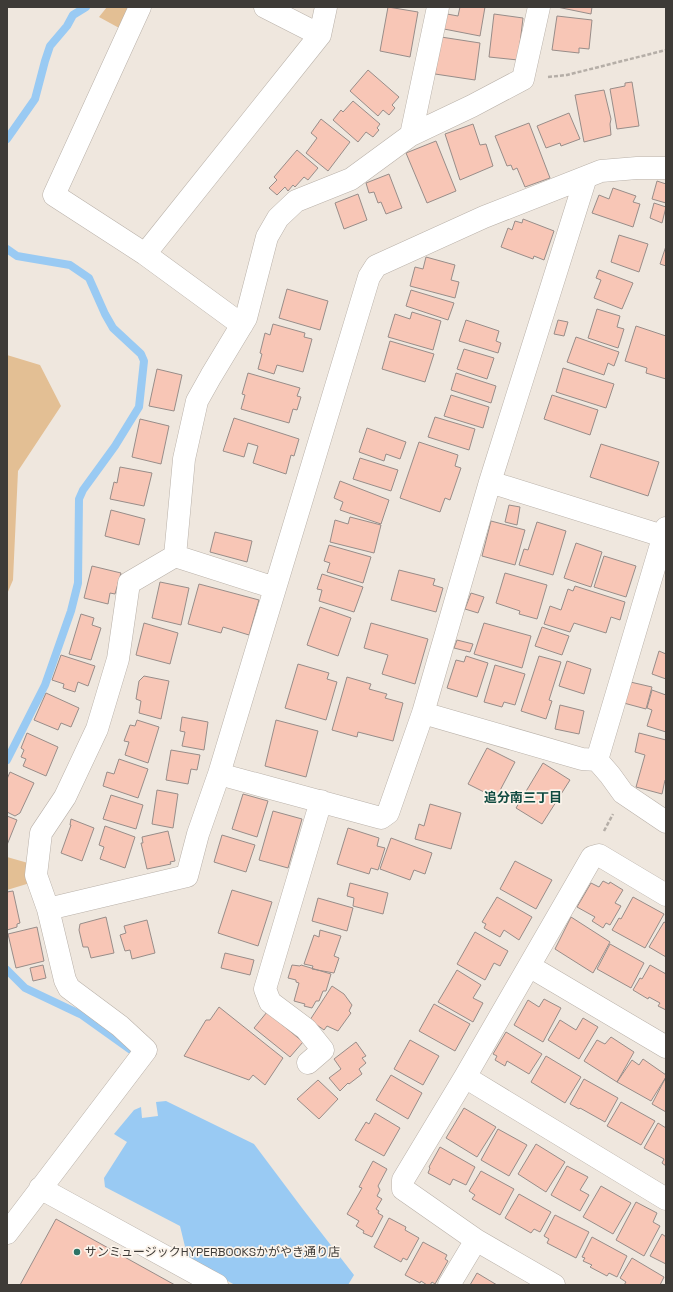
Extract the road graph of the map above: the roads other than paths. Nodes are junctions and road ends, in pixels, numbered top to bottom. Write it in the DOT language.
graph roads {
  1 [pos="140,7"];
  2 [pos="265,7"];
  3 [pos="326,7"];
  4 [pos="438,7"];
  5 [pos="539,7"];
  6 [pos="320,35"];
  7 [pos="411,135"];
  8 [pos="666,168"];
  9 [pos="586,176"];
  10 [pos="145,254"];
  11 [pos="242,326"];
  12 [pos="490,482"];
  13 [pos="665,534"];
  14 [pos="175,556"];
  15 [pos="275,588"];
  16 [pos="423,713"];
  17 [pos="597,760"];
  18 [pos="219,774"];
  19 [pos="321,801"];
  20 [pos="666,822"];
  21 [pos="666,895"];
  22 [pos="48,909"];
  23 [pos="529,966"];
  24 [pos="666,1047"];
  25 [pos="308,1062"];
  26 [pos="465,1077"];
  27 [pos="40,1188"];
  28 [pos="666,1199"];
  29 [pos="7,1233"];
  30 [pos="476,1240"];
  31 [pos="217,1285"];
  32 [pos="449,1285"];
  33 [pos="554,1285"];
  1 -- 10 [label="street"];
  2 -- 6 [label="street"];
  3 -- 6 [label="street"];
  4 -- 7 [label="street"];
  5 -- 7 [label="street"];
  6 -- 10 [label="street"];
  7 -- 11 [label="street"];
  8 -- 9 [label="street"];
  9 -- 12 [label="street"];
  9 -- 15 [label="street"];
  10 -- 11 [label="street"];
  11 -- 14 [label="street"];
  12 -- 13 [label="street"];
  12 -- 16 [label="street"];
  13 -- 17 [label="street"];
  14 -- 15 [label="street"];
  14 -- 22 [label="street"];
  15 -- 18 [label="street"];
  16 -- 17 [label="street"];
  16 -- 19 [label="street"];
  17 -- 20 [label="street"];
  18 -- 19 [label="street"];
  18 -- 22 [label="street"];
  19 -- 25 [label="street"];
  21 -- 23 [label="street"];
  22 -- 27 [label="street"];
  23 -- 24 [label="street"];
  23 -- 26 [label="street"];
  26 -- 28 [label="street"];
  26 -- 30 [label="street"];
  27 -- 29 [label="street"];
  27 -- 31 [label="street"];
  30 -- 32 [label="street"];
  30 -- 33 [label="street"];
}
